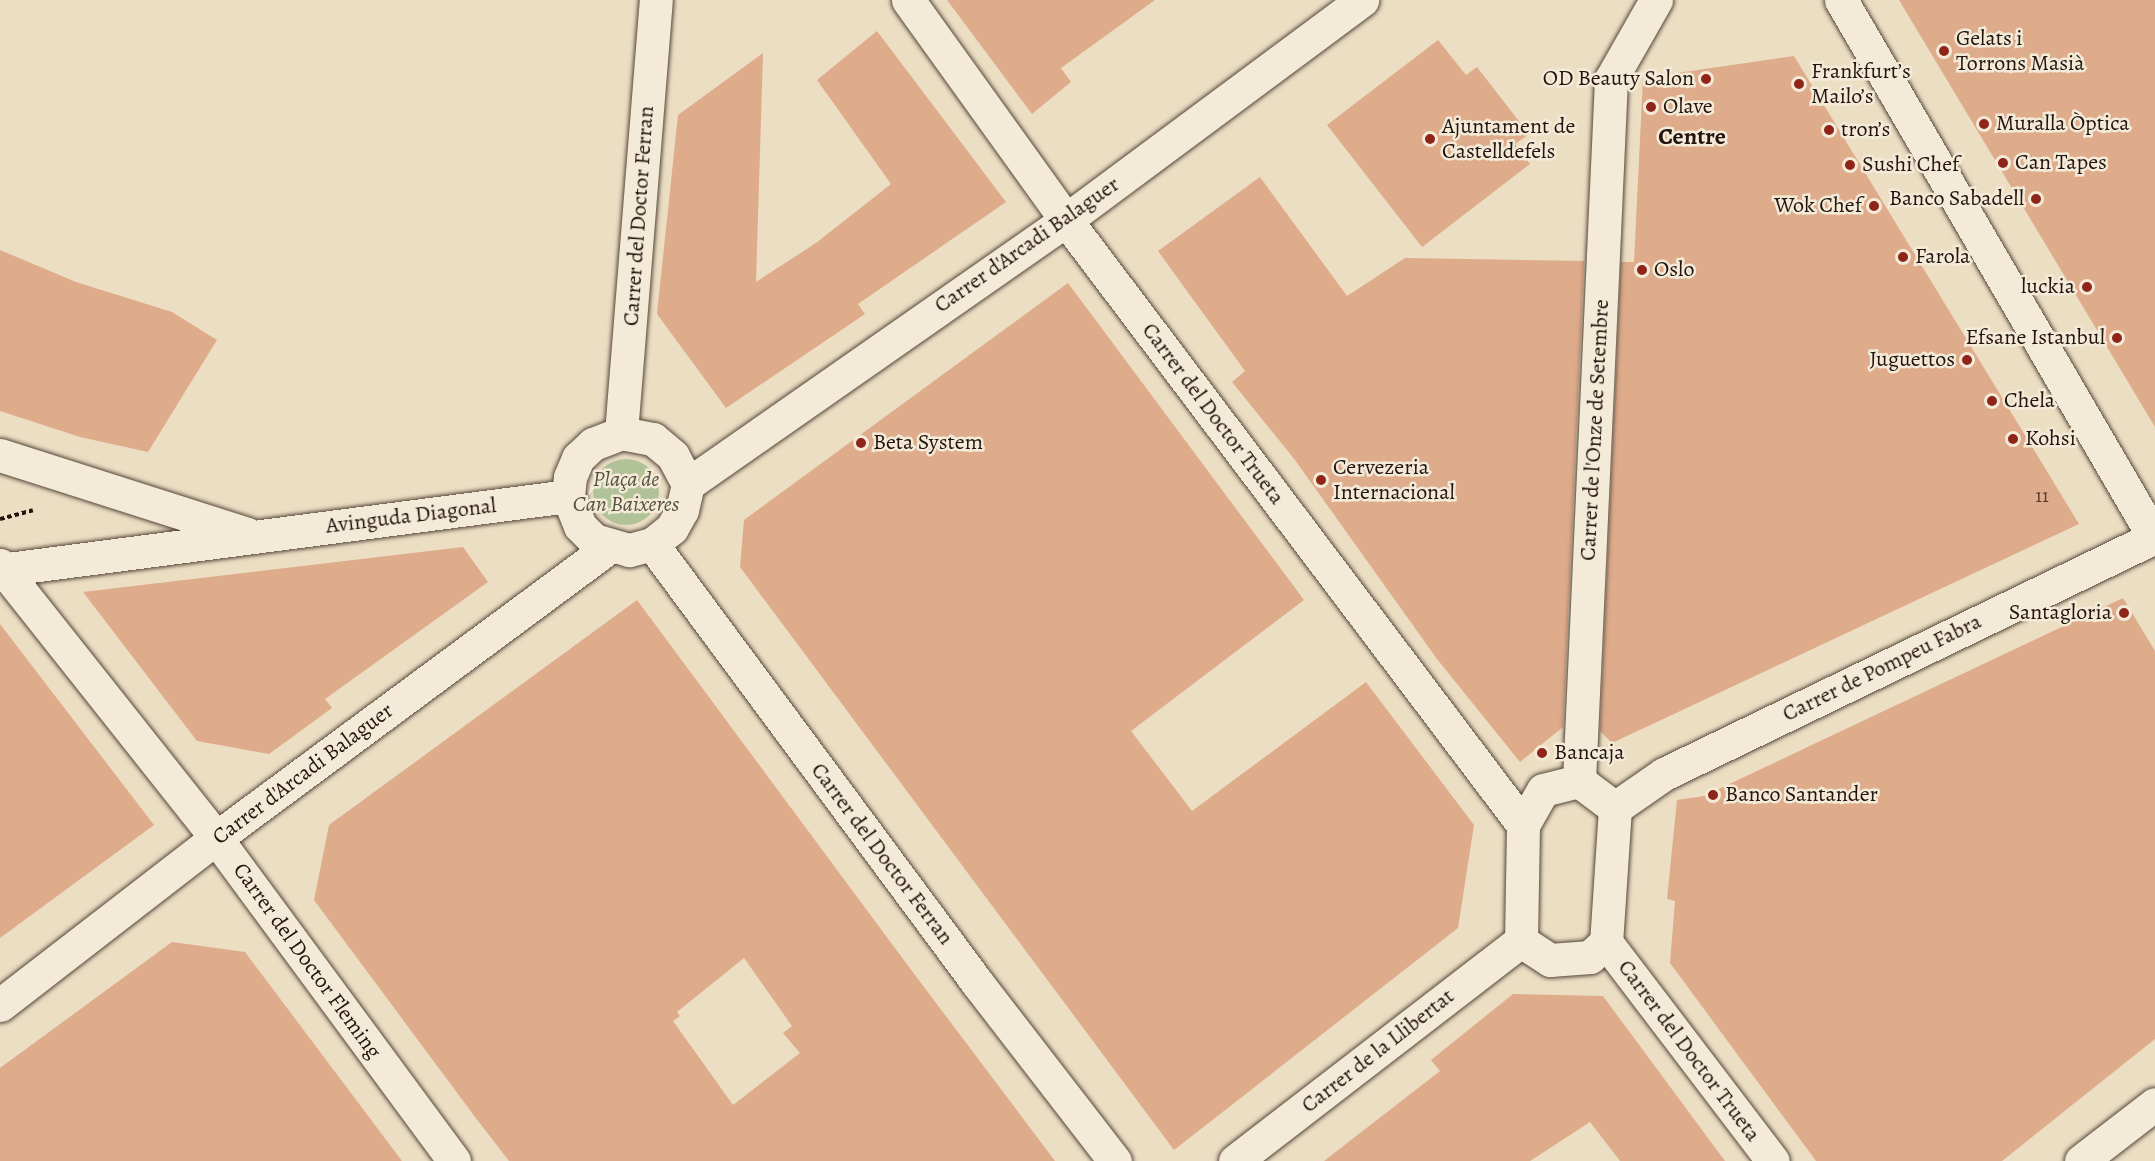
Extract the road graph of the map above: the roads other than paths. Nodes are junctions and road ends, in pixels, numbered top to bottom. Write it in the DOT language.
graph roads {
  1 [pos="656,0"];
  2 [pos="908,0"];
  3 [pos="1362,0"];
  4 [pos="1656,0"];
  5 [pos="1841,0"];
  6 [pos="1066,219"];
  7 [pos="621,433"];
  8 [pos="0,455"];
  9 [pos="688,484"];
  10 [pos="568,496"];
  11 [pos="254,536"];
  12 [pos="2155,538"];
  13 [pos="652,544"];
  14 [pos="609,547"];
  15 [pos="1,568"];
  16 [pos="1579,781"];
  17 [pos="1615,808"];
  18 [pos="1523,825"];
  19 [pos="216,838"];
  20 [pos="1521,941"];
  21 [pos="1606,942"];
  22 [pos="0,1005"];
  23 [pos="2155,1104"];
  24 [pos="454,1161"];
  25 [pos="1115,1161"];
  26 [pos="1235,1161"];
  27 [pos="1773,1161"];
  28 [pos="2081,1161"];
  1 -- 7 [label="street, Carrer del Doctor Ferran"];
  2 -- 6 [label="street, Carrer del Doctor Trueta"];
  3 -- 6 [label="street, Carrer d'Arcadi Balaguer"];
  4 -- 16 [label="street, Carrer de l'Onze de Setembre"];
  5 -- 12 [label="street"];
  6 -- 9 [label="street, Carrer d'Arcadi Balaguer"];
  6 -- 18 [label="street, Carrer del Doctor Trueta"];
  7 -- 9 [label="street"];
  7 -- 10 [label="street"];
  8 -- 11 [label="street, Avinguda Diagonal"];
  9 -- 13 [label="street"];
  10 -- 11 [label="street, Avinguda Diagonal"];
  10 -- 14 [label="street"];
  11 -- 15 [label="street, Avinguda Diagonal"];
  12 -- 17 [label="street, Carrer de Pompeu Fabra"];
  13 -- 14 [label="street"];
  13 -- 25 [label="street, Carrer del Doctor Ferran"];
  14 -- 19 [label="street, Carrer d'Arcadi Balaguer"];
  15 -- 19 [label="street, Carrer del Doctor Fleming"];
  16 -- 17 [label="street"];
  16 -- 18 [label="street"];
  17 -- 21 [label="street"];
  18 -- 20 [label="street"];
  19 -- 22 [label="street, Carrer d'Arcadi Balaguer"];
  19 -- 24 [label="street, Carrer del Doctor Fleming"];
  20 -- 21 [label="street"];
  20 -- 26 [label="street, Carrer de la Llibertat"];
  21 -- 27 [label="street, Carrer del Doctor Trueta"];
  23 -- 28 [label="street"];
}
